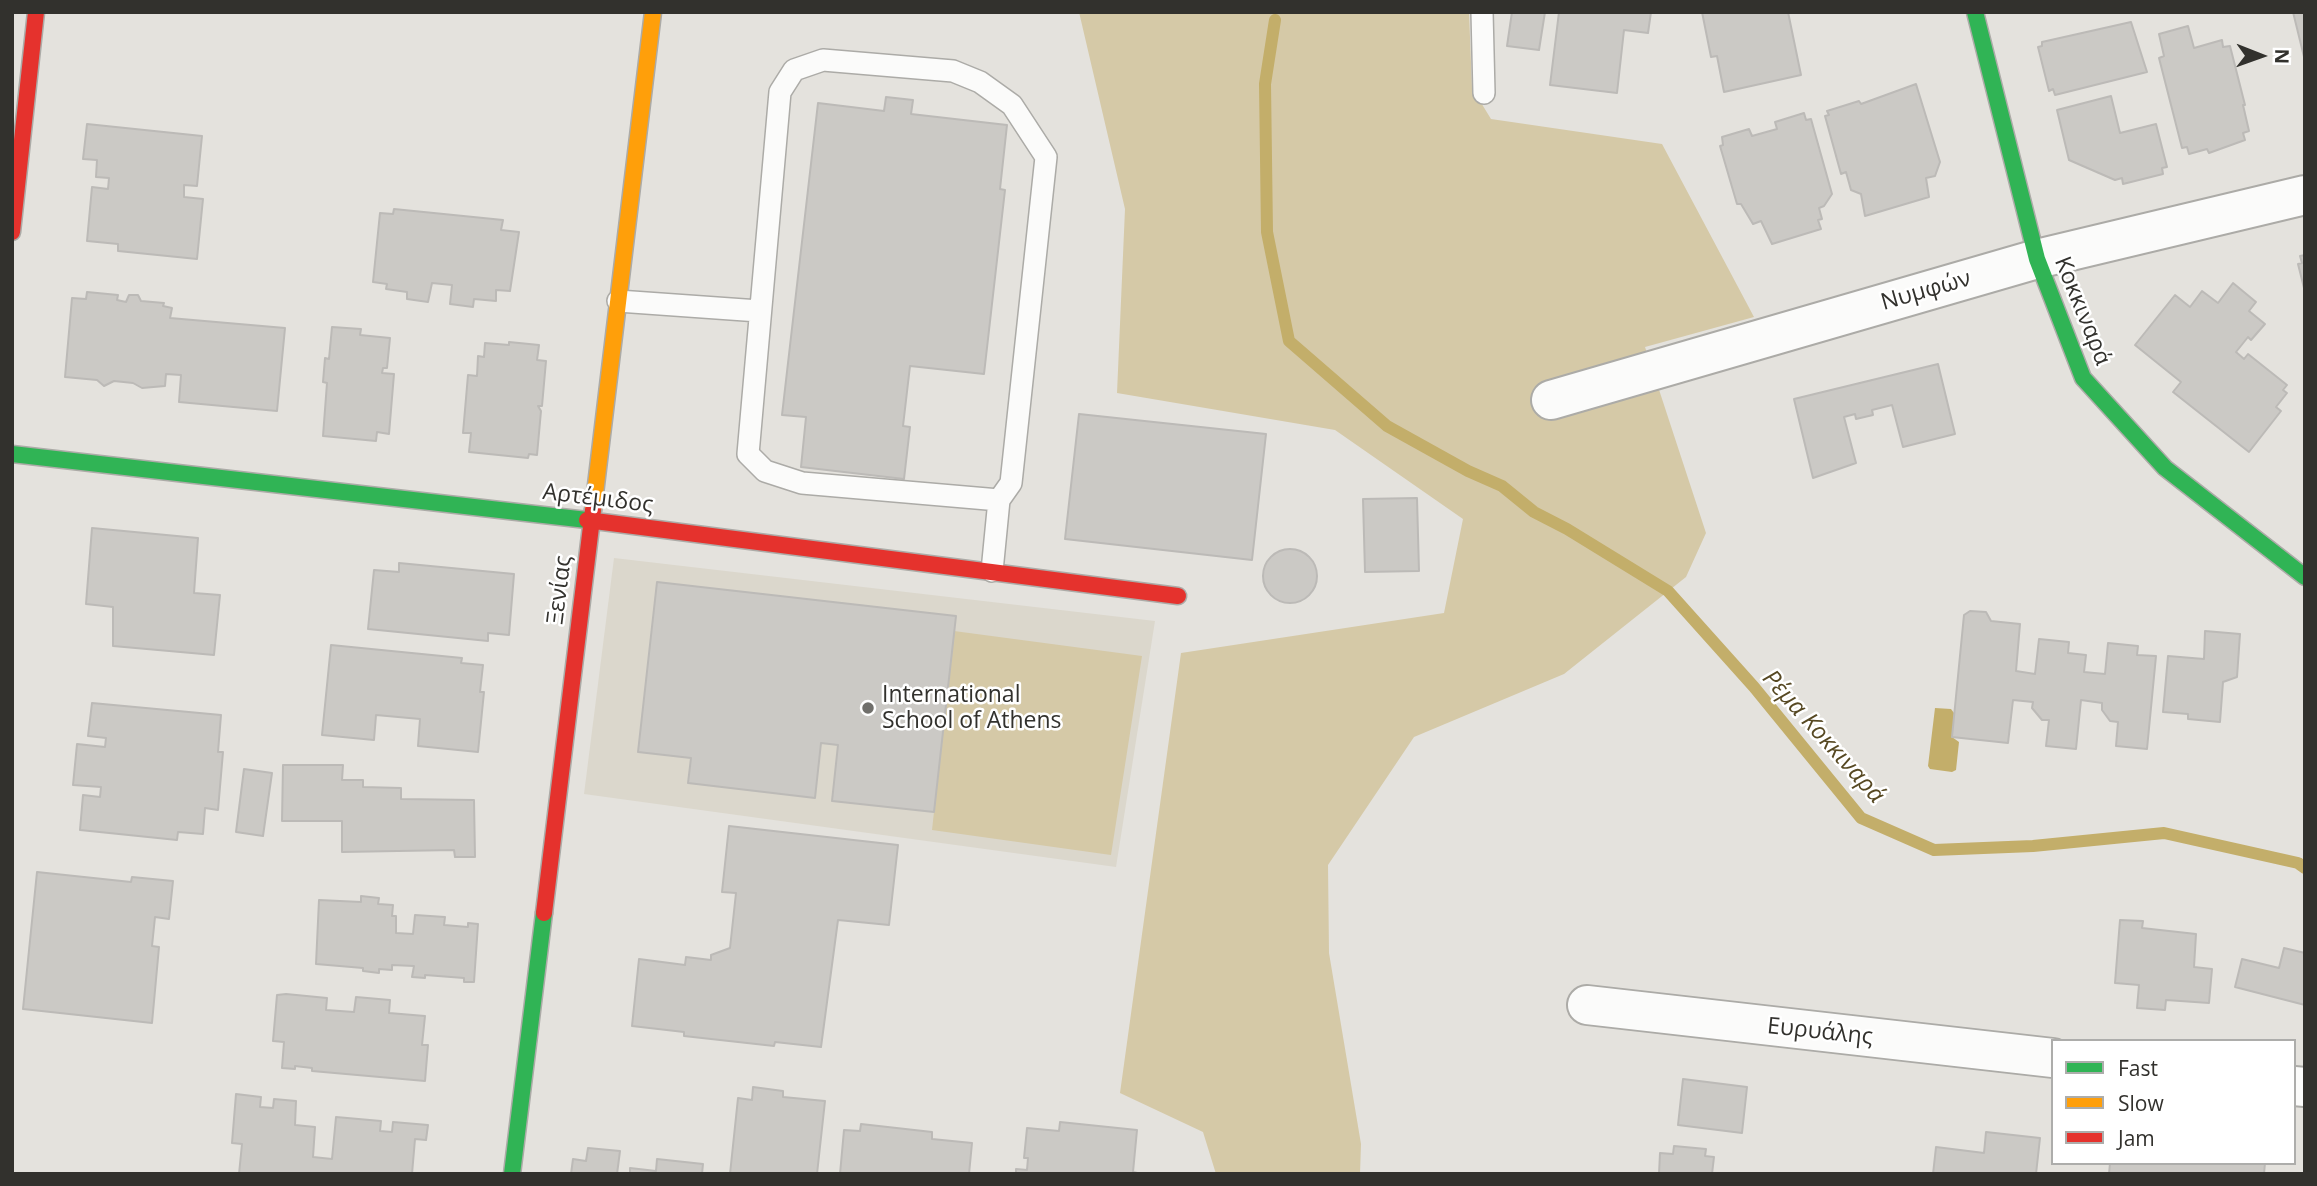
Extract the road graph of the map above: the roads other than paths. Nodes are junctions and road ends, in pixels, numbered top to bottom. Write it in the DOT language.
graph roads {
  1 [pos="37,12"];
  2 [pos="653,12"];
  3 [pos="1482,12"];
  4 [pos="1975,12"];
  5 [pos="1484,93"];
  6 [pos="2305,195"];
  7 [pos="12,232"];
  8 [pos="2036,259"];
  9 [pos="618,301"];
  10 [pos="759,311"];
  11 [pos="1551,400"];
  12 [pos="12,454"];
  13 [pos="999,500"];
  14 [pos="591,520"];
  15 [pos="992,571"];
  16 [pos="2305,577"];
  17 [pos="1178,596"];
  18 [pos="1587,1005"];
  19 [pos="2051,1058"];
  20 [pos="512,1174"];
  1 -- 7 [label="street"];
  2 -- 9 [label="street, Ξενίας"];
  3 -- 5 [label="lane"];
  4 -- 8 [label="street, Κοκκιναρά"];
  6 -- 8 [label="street, Νυμφών"];
  8 -- 11 [label="street, Νυμφών"];
  8 -- 16 [label="street, Κοκκιναρά"];
  9 -- 10 [label="lane"];
  9 -- 14 [label="street, Ξενίας"];
  10 -- 13 [label="lane"];
  10 -- 13 [label="lane"];
  12 -- 14 [label="street, Αρτέμιδος"];
  13 -- 15 [label="lane"];
  14 -- 15 [label="street, Αρτέμιδος"];
  14 -- 20 [label="street, Ξενίας"];
  15 -- 17 [label="street, Αρτέμιδος"];
  18 -- 19 [label="street, Ευρυάλης"];
}
